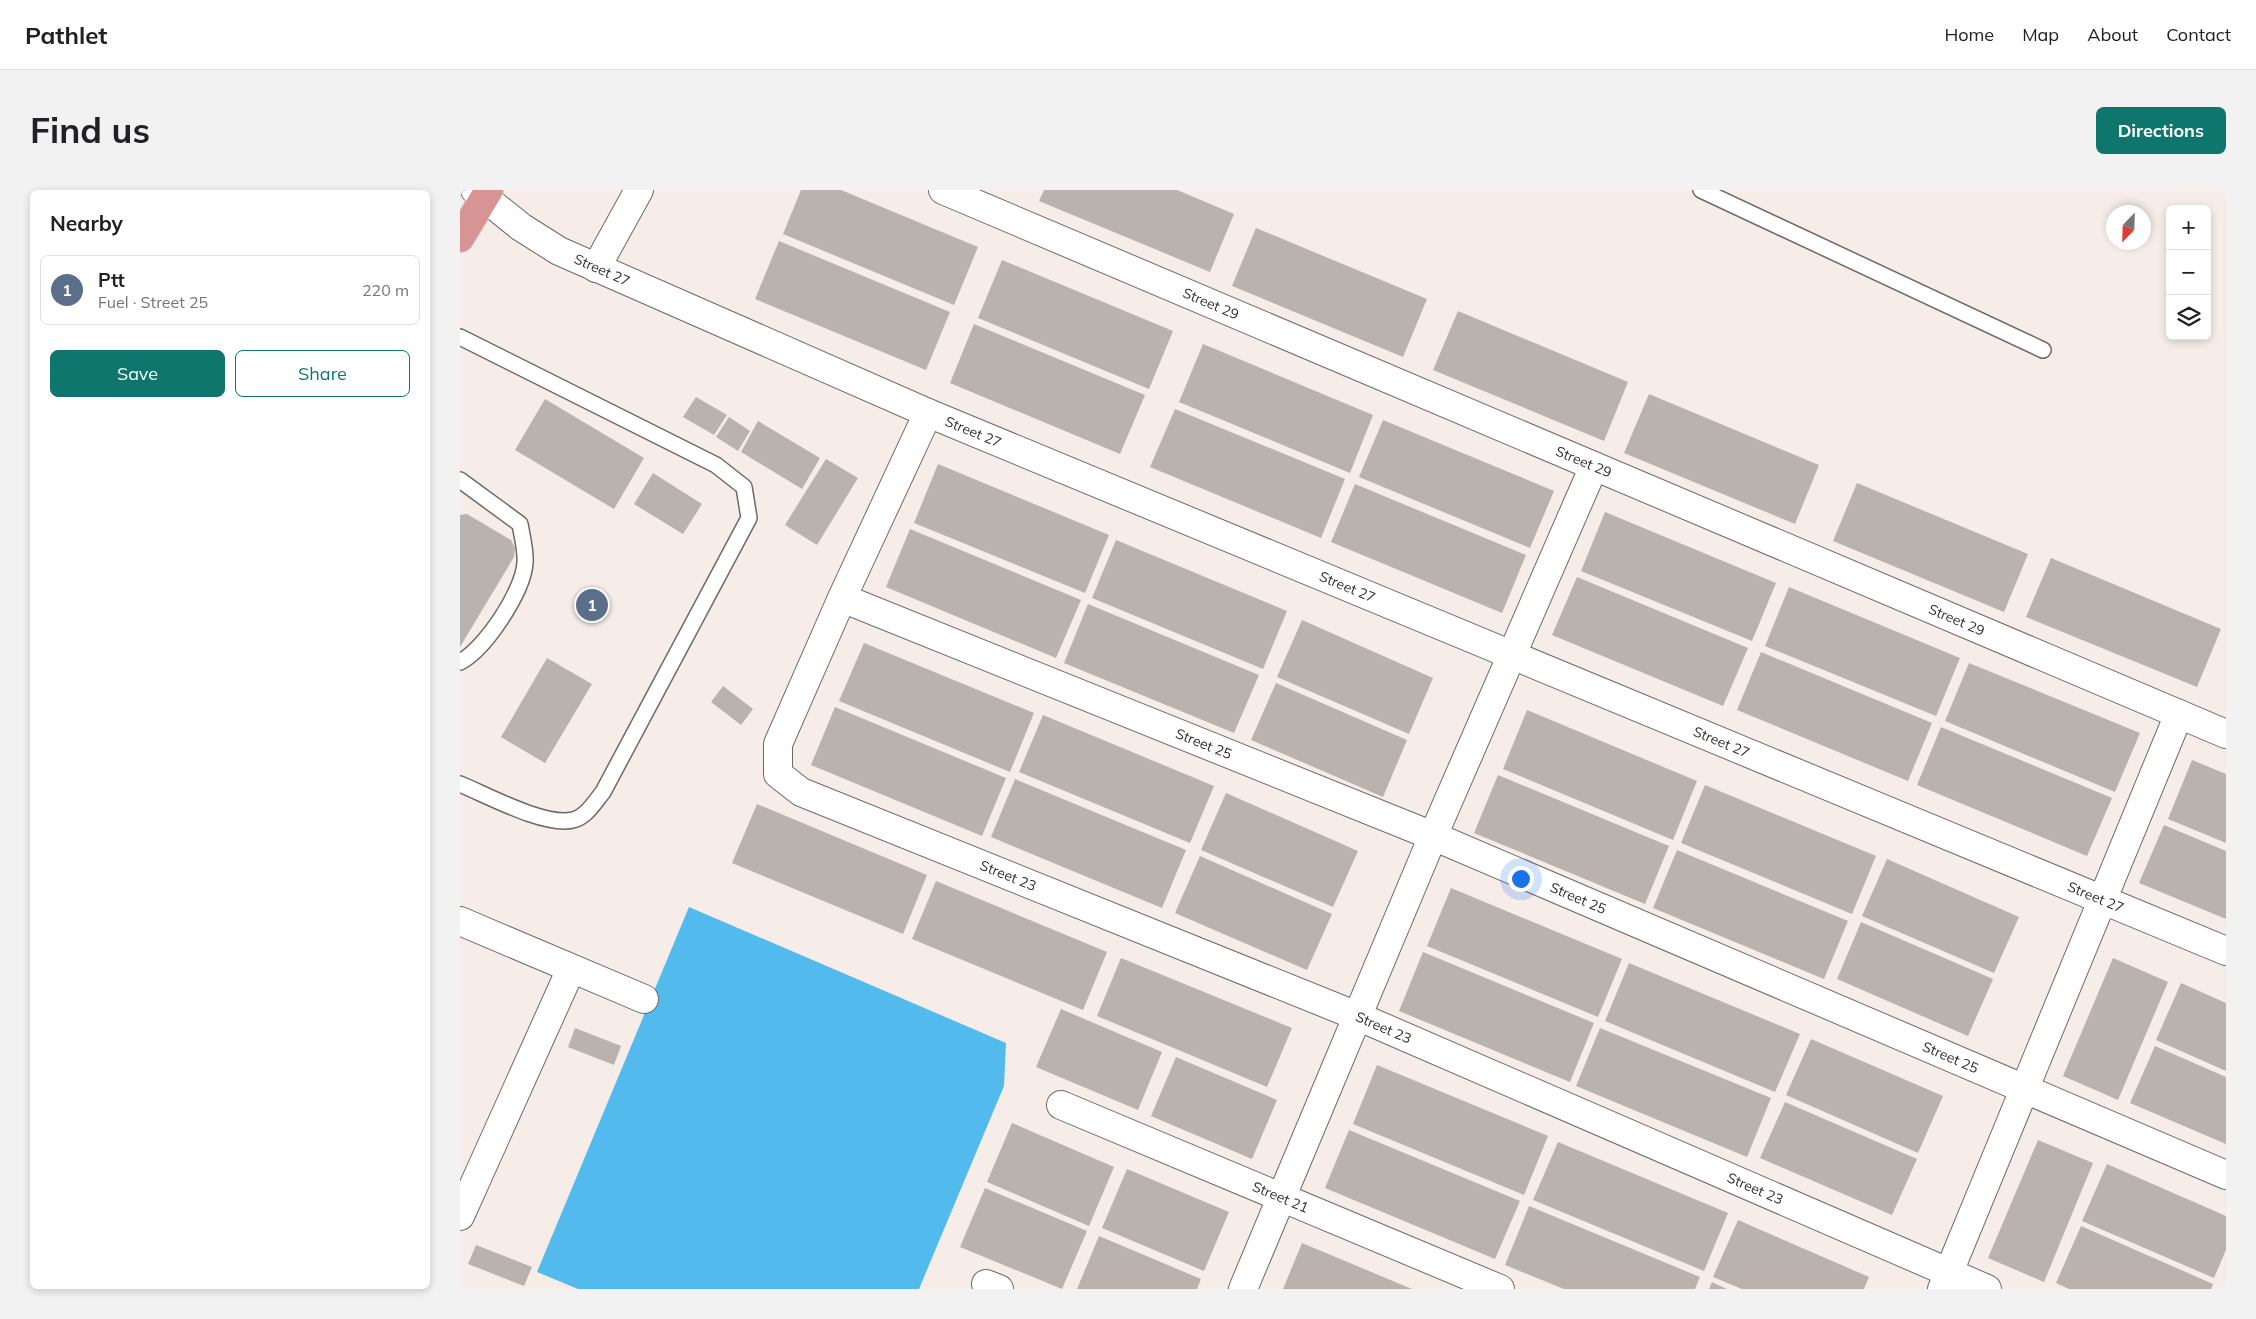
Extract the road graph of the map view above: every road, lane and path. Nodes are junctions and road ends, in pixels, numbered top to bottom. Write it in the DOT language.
graph roads {
  1 [pos="640,190"];
  2 [pos="943,190"];
  3 [pos="1701,190"];
  4 [pos="483,192"];
  5 [pos="460,238"];
  6 [pos="596,268"];
  7 [pos="460,336"];
  8 [pos="2043,350"];
  9 [pos="928,413"];
  10 [pos="1594,466"];
  11 [pos="461,484"];
  12 [pos="842,598"];
  13 [pos="1512,655"];
  14 [pos="460,662"];
  15 [pos="2179,714"];
  16 [pos="2226,734"];
  17 [pos="460,784"];
  18 [pos="1433,836"];
  19 [pos="2102,900"];
  20 [pos="460,921"];
  21 [pos="2226,950"];
  22 [pos="571,969"];
  23 [pos="644,999"];
  24 [pos="1357,1016"];
  25 [pos="2025,1088"];
  26 [pos="1061,1105"];
  27 [pos="2226,1175"];
  28 [pos="1281,1199"];
  29 [pos="460,1216"];
  30 [pos="1945,1281"];
  31 [pos="1243,1289"];
  32 [pos="1500,1289"];
  33 [pos="1987,1289"];
  1 -- 6 [label="street"];
  2 -- 10 [label="street, Street 29"];
  3 -- 8 [label="lane"];
  4 -- 5 [label="highway"];
  4 -- 6 [label="street, Street 27"];
  6 -- 9 [label="street, Street 27"];
  7 -- 17 [label="lane"];
  9 -- 12 [label="street"];
  9 -- 13 [label="street, Street 27"];
  10 -- 13 [label="street"];
  10 -- 15 [label="street, Street 29"];
  11 -- 14 [label="lane"];
  12 -- 18 [label="street, Street 25"];
  12 -- 24 [label="street, Street 23"];
  13 -- 18 [label="street"];
  13 -- 19 [label="street, Street 27"];
  15 -- 16 [label="street, Street 29"];
  15 -- 19 [label="street"];
  18 -- 24 [label="street"];
  18 -- 25 [label="street, Street 25"];
  19 -- 21 [label="street, Street 27"];
  19 -- 25 [label="street"];
  20 -- 22 [label="street"];
  22 -- 23 [label="street"];
  22 -- 29 [label="street"];
  24 -- 28 [label="street"];
  24 -- 30 [label="street, Street 23"];
  25 -- 27 [label="street, Street 25"];
  25 -- 30 [label="street"];
  26 -- 28 [label="street, Street 21"];
  28 -- 31 [label="street"];
  28 -- 32 [label="street, Street 21"];
  30 -- 33 [label="street, Street 23"];
}
